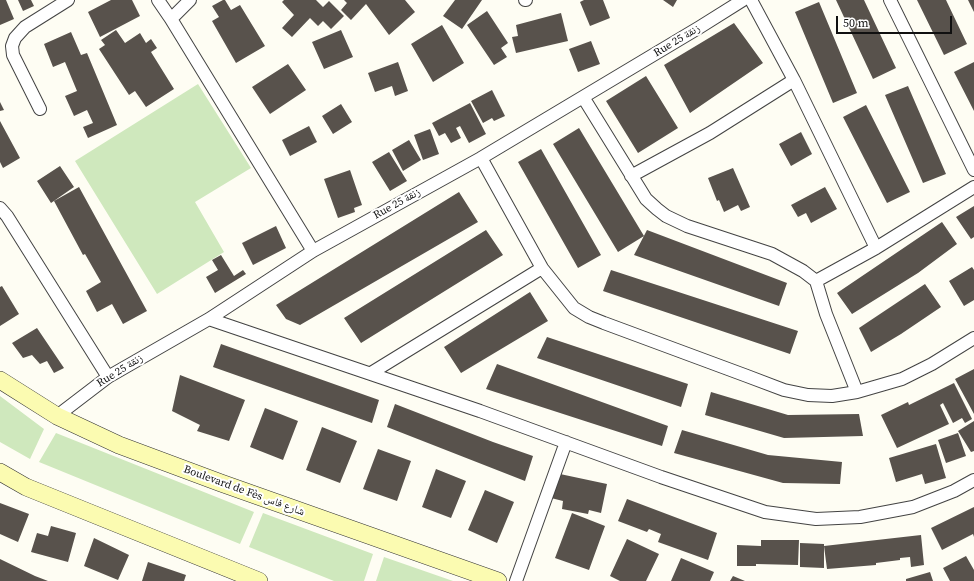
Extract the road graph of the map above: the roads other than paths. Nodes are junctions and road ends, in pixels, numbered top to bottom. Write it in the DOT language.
graph roads {
  1 [pos="68,0"];
  2 [pos="158,0"];
  3 [pos="190,0"];
  4 [pos="743,0"];
  5 [pos="751,0"];
  6 [pos="890,0"];
  7 [pos="171,19"];
  8 [pos="794,80"];
  9 [pos="583,97"];
  10 [pos="40,109"];
  11 [pos="481,158"];
  12 [pos="974,170"];
  13 [pos="630,176"];
  14 [pos="974,187"];
  15 [pos="0,208"];
  16 [pos="876,248"];
  17 [pos="313,251"];
  18 [pos="542,268"];
  19 [pos="816,281"];
  20 [pos="209,319"];
  21 [pos="974,338"];
  22 [pos="371,373"];
  23 [pos="108,377"];
  24 [pos="0,380"];
  25 [pos="857,392"];
  26 [pos="57,416"];
  27 [pos="566,442"];
  28 [pos="0,472"];
  29 [pos="974,480"];
  30 [pos="259,581"];
  31 [pos="498,581"];
  32 [pos="516,581"];
  1 -- 10 [label="street"];
  2 -- 7 [label="street"];
  3 -- 7 [label="street"];
  4 -- 9 [label="street, Rue 25 زنقة"];
  5 -- 8 [label="street"];
  6 -- 12 [label="street"];
  7 -- 17 [label="street"];
  8 -- 13 [label="street"];
  8 -- 16 [label="street"];
  9 -- 11 [label="street, Rue 25 زنقة"];
  9 -- 13 [label="street"];
  11 -- 17 [label="street, Rue 25 زنقة"];
  11 -- 18 [label="street"];
  13 -- 19 [label="street"];
  14 -- 16 [label="street"];
  15 -- 23 [label="street"];
  16 -- 19 [label="street"];
  17 -- 20 [label="street, Rue 25 زنقة"];
  18 -- 22 [label="street"];
  18 -- 25 [label="street"];
  19 -- 25 [label="street"];
  20 -- 22 [label="street"];
  20 -- 23 [label="street, Rue 25 زنقة"];
  21 -- 25 [label="street"];
  22 -- 27 [label="street"];
  23 -- 26 [label="street, Rue 25 زنقة"];
  24 -- 26 [label="main road, Boulevard de Fès شارع فاس"];
  26 -- 31 [label="main road, Boulevard de Fès شارع فاس"];
  27 -- 29 [label="street"];
  27 -- 32 [label="street"];
  28 -- 30 [label="main road"];
}
